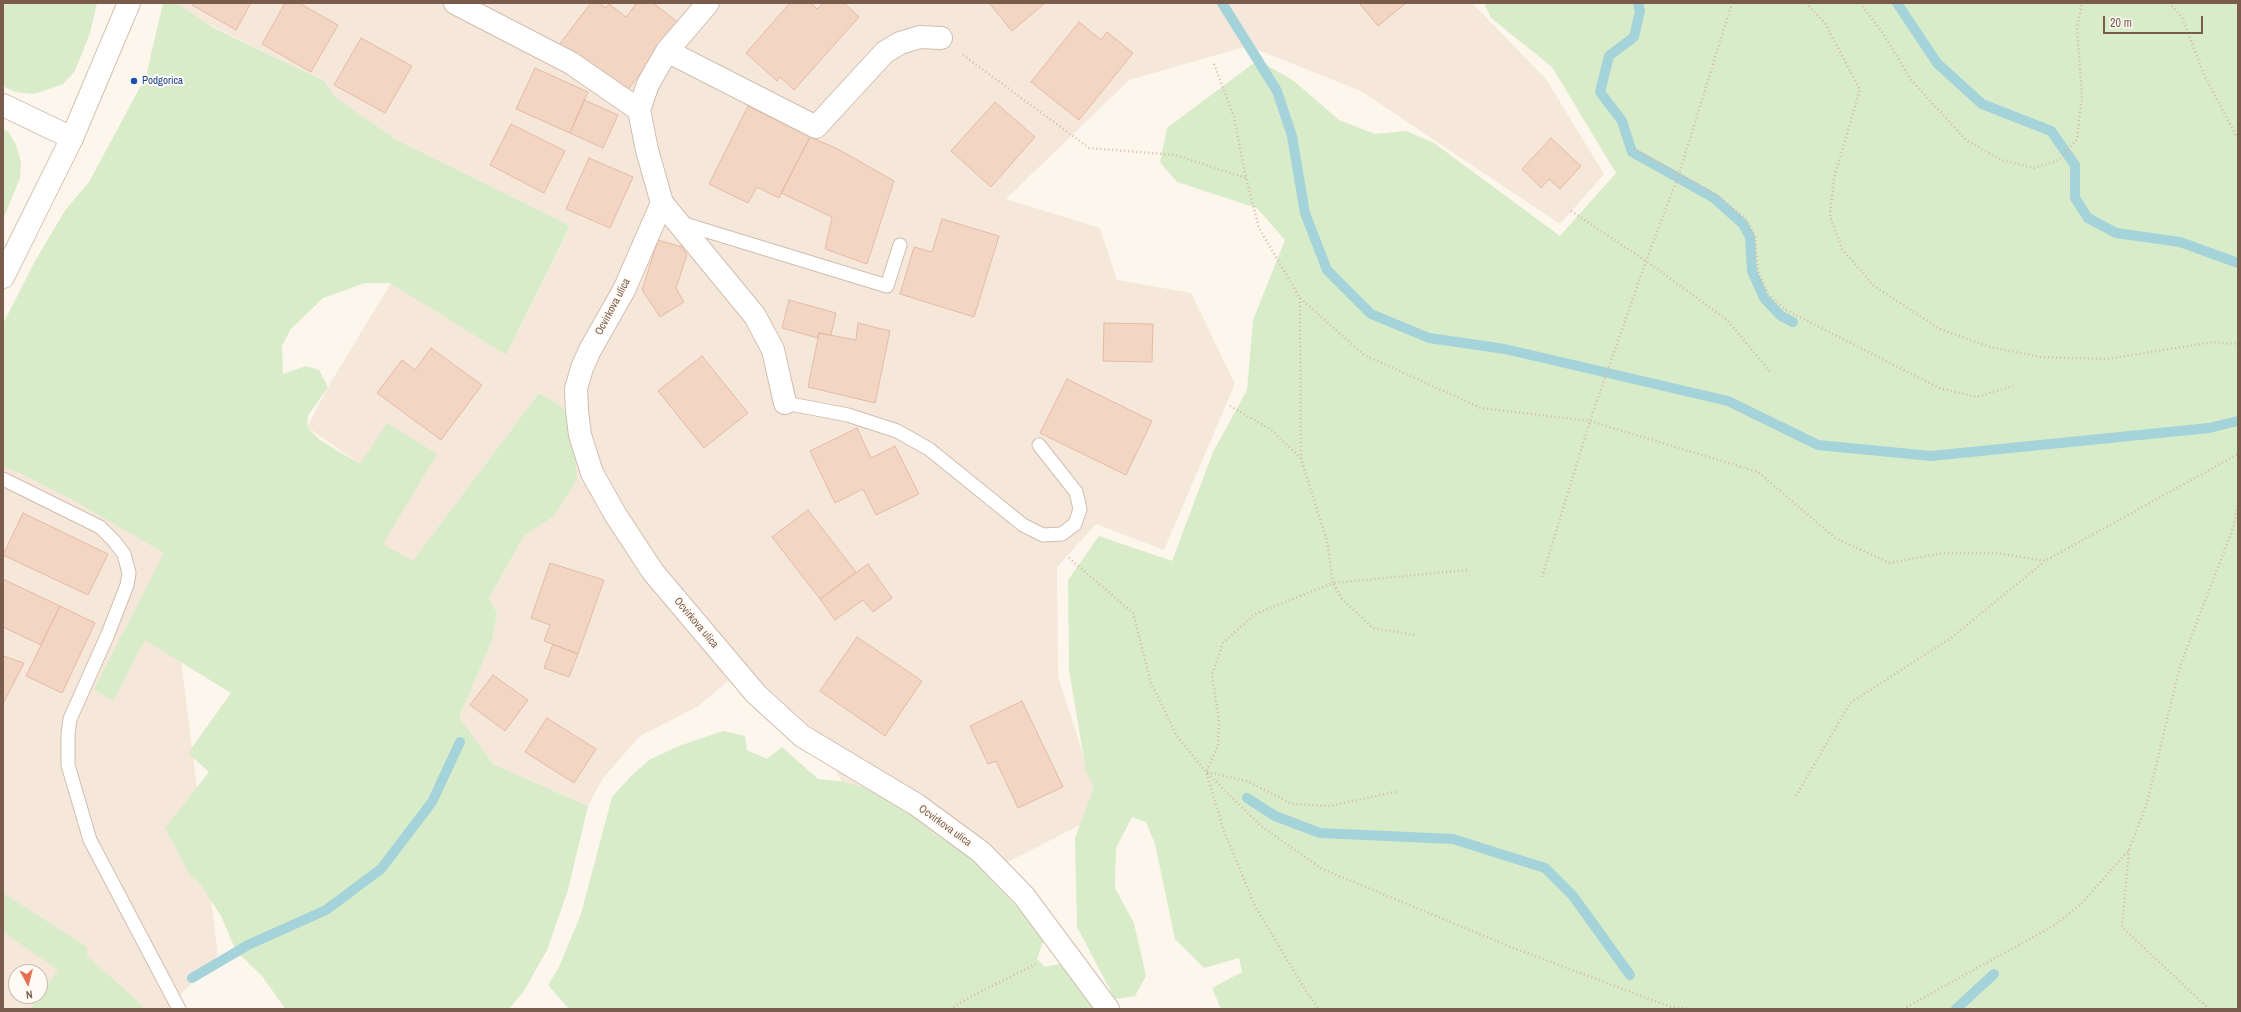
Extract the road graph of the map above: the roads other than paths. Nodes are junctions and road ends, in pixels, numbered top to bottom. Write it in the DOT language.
graph roads {
  1 [pos="129,3"];
  2 [pos="455,3"];
  3 [pos="708,3"];
  4 [pos="941,38"];
  5 [pos="667,51"];
  6 [pos="3,105"];
  7 [pos="639,110"];
  8 [pos="72,138"];
  9 [pos="662,203"];
  10 [pos="677,222"];
  11 [pos="900,245"];
  12 [pos="3,277"];
  13 [pos="785,403"];
  14 [pos="1040,445"];
  15 [pos="3,479"];
  16 [pos="179,1009"];
  17 [pos="1108,1009"];
  1 -- 8 [label="street"];
  2 -- 7 [label="street"];
  3 -- 5 [label="street"];
  4 -- 5 [label="street"];
  5 -- 7 [label="street"];
  6 -- 8 [label="street"];
  7 -- 9 [label="street"];
  8 -- 12 [label="street"];
  9 -- 10 [label="street"];
  9 -- 17 [label="street, Ocvirkova ulica"];
  10 -- 11 [label="lane"];
  10 -- 13 [label="street"];
  13 -- 14 [label="lane"];
  15 -- 16 [label="lane"];
}
